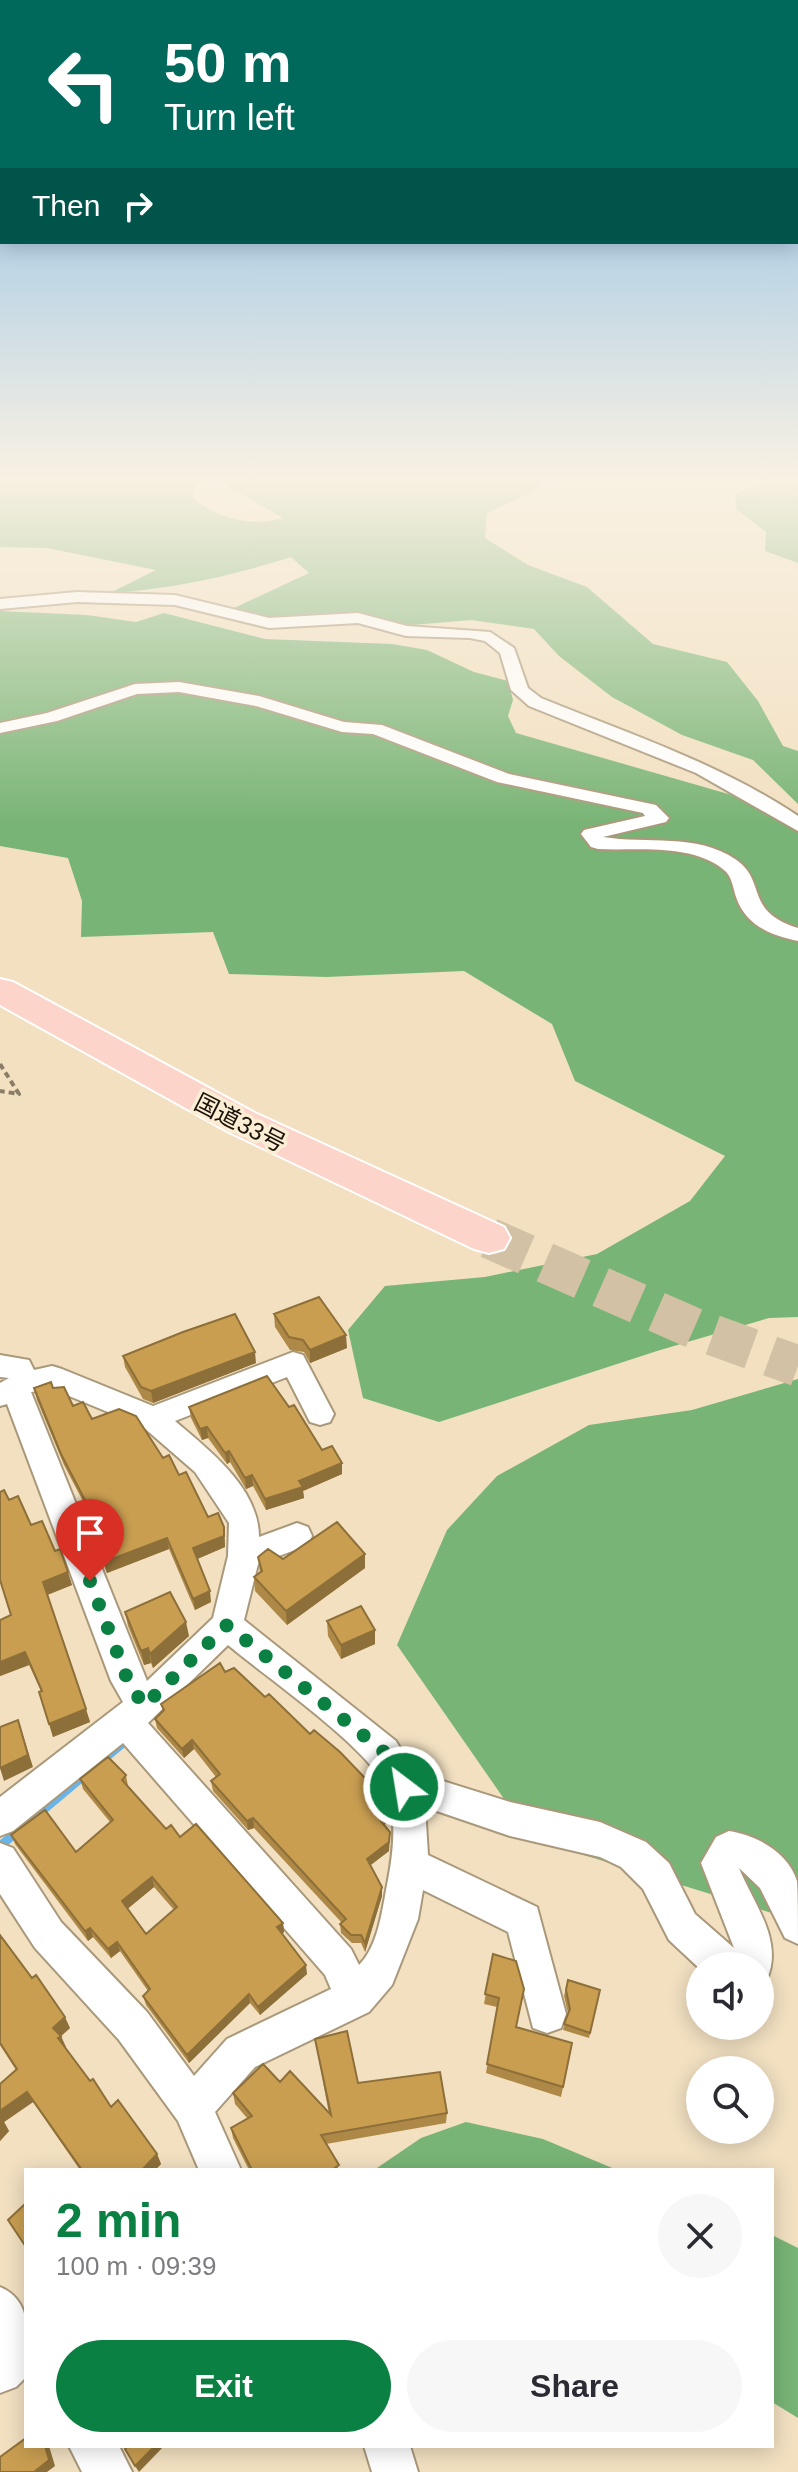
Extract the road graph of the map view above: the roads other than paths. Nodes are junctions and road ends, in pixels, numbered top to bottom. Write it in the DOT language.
graph roads {
  1 [pos="0,604"];
  2 [pos="0,728"];
  3 [pos="798,825"];
  4 [pos="798,935"];
  5 [pos="0,990"];
  6 [pos="489,1238"];
  7 [pos="10,1383"];
  8 [pos="320,1414"];
  9 [pos="152,1418"];
  10 [pos="297,1536"];
  11 [pos="244,1556"];
  12 [pos="227,1625"];
  13 [pos="134,1713"];
  14 [pos="404,1787"];
  15 [pos="0,1819"];
  16 [pos="0,1861"];
  17 [pos="409,1865"];
  18 [pos="798,1925"];
  19 [pos="709,1952"];
  20 [pos="753,1952"];
  21 [pos="355,1998"];
  22 [pos="547,2014"];
  23 [pos="192,2107"];
  24 [pos="218,2168"];
  25 [pos="0,2309"];
  26 [pos="19,2353"];
  27 [pos="93,2448"];
  28 [pos="388,2448"];
  29 [pos="109,2472"];
  30 [pos="395,2472"];
  1 -- 3 [label="street"];
  2 -- 4 [label="street"];
  5 -- 6 [label="highway, 国道33号"];
  7 -- 9 [label="street"];
  7 -- 13 [label="street"];
  8 -- 9 [label="street"];
  9 -- 11 [label="street"];
  10 -- 11 [label="street"];
  11 -- 12 [label="street"];
  12 -- 13 [label="street"];
  12 -- 14 [label="street"];
  13 -- 15 [label="street"];
  13 -- 21 [label="street"];
  14 -- 17 [label="street"];
  14 -- 19 [label="street"];
  16 -- 23 [label="street"];
  17 -- 21 [label="street"];
  17 -- 22 [label="street"];
  18 -- 20 [label="street"];
  21 -- 23 [label="street"];
  23 -- 24 [label="street"];
  25 -- 26 [label="street"];
  27 -- 29 [label="street"];
  28 -- 30 [label="street"];
}
